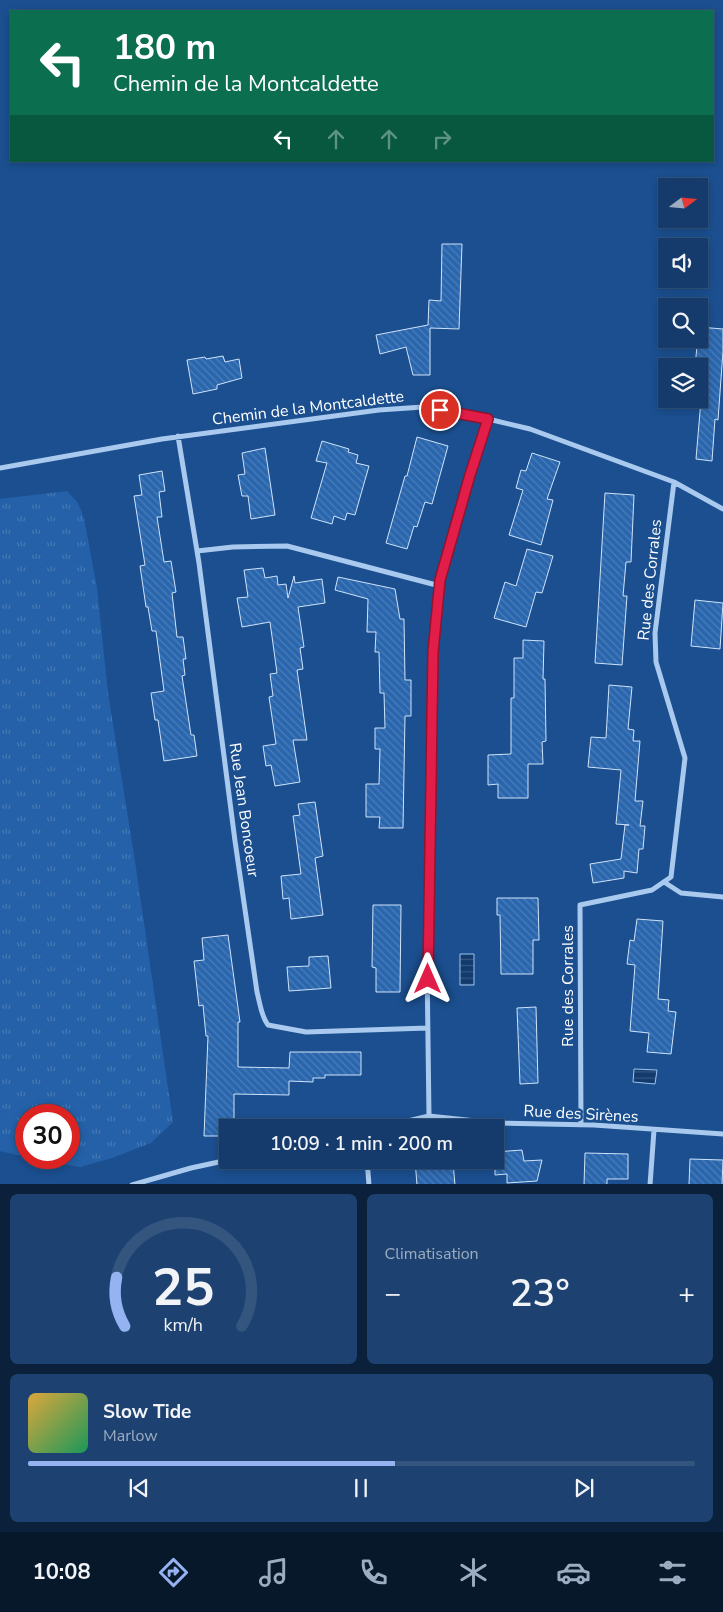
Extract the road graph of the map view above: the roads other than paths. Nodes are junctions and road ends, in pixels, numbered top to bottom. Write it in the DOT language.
graph roads {
  1 [pos="488,419"];
  2 [pos="178,436"];
  3 [pos="0,468"];
  4 [pos="674,482"];
  5 [pos="723,509"];
  6 [pos="197,551"];
  7 [pos="440,586"];
  8 [pos="664,882"];
  9 [pos="723,897"];
  10 [pos="428,1028"];
  11 [pos="429,1116"];
  12 [pos="416,1119"];
  13 [pos="581,1125"];
  14 [pos="654,1130"];
  15 [pos="723,1134"];
  16 [pos="219,1162"];
  17 [pos="368,1169"];
  18 [pos="132,1184"];
  19 [pos="369,1184"];
  20 [pos="650,1184"];
  1 -- 2 [label="street, Chemin de la Montcaldette"];
  1 -- 4 [label="street, Chemin de la Montcaldette"];
  1 -- 7 [label="street"];
  2 -- 3 [label="street, Chemin de la Montcaldette"];
  2 -- 6 [label="street, Rue Jean Boncoeur"];
  4 -- 5 [label="street, Chemin de la Montcaldette"];
  4 -- 8 [label="street, Rue des Corrales"];
  6 -- 7 [label="street"];
  6 -- 10 [label="street, Rue Jean Boncoeur"];
  7 -- 10 [label="street"];
  8 -- 9 [label="street"];
  8 -- 13 [label="street, Rue des Corrales"];
  10 -- 11 [label="street"];
  11 -- 12 [label="street, Rue des Sirènes"];
  11 -- 13 [label="street, Rue des Sirènes"];
  13 -- 14 [label="street, Rue des Sirènes"];
  14 -- 15 [label="street, Rue des Sirènes"];
  14 -- 20 [label="street"];
  16 -- 18 [label="street"];
  17 -- 19 [label="street"];
}
